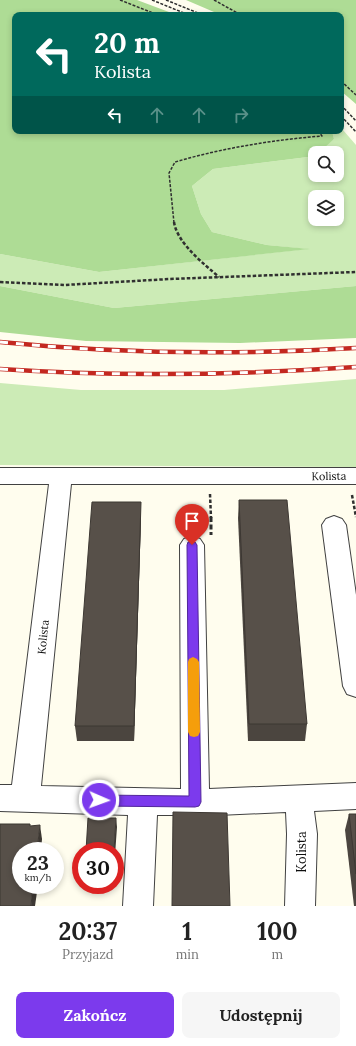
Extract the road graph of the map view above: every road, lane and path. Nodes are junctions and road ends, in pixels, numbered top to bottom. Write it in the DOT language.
graph roads {
  1 [pos="120,0"];
  2 [pos="152,0"];
  3 [pos="166,0"];
  4 [pos="214,0"];
  5 [pos="150,12"];
  6 [pos="182,12"];
  7 [pos="196,12"];
  8 [pos="236,12"];
  9 [pos="344,84"];
  10 [pos="356,95"];
  11 [pos="344,108"];
  12 [pos="344,119"];
  13 [pos="356,121"];
  14 [pos="356,125"];
  15 [pos="351,126"];
  16 [pos="356,132"];
  17 [pos="320,134"];
  18 [pos="356,272"];
  19 [pos="220,277"];
  20 [pos="0,282"];
  21 [pos="0,476"];
  22 [pos="61,476"];
  23 [pos="353,476"];
  24 [pos="345,521"];
  25 [pos="192,545"];
  26 [pos="356,686"];
  27 [pos="356,796"];
  28 [pos="13,798"];
  29 [pos="299,799"];
  30 [pos="143,802"];
  31 [pos="195,802"];
  32 [pos="138,906"];
  33 [pos="300,906"];
  1 -- 5 [label="path"];
  2 -- 6 [label="path"];
  3 -- 7 [label="path"];
  4 -- 8 [label="path"];
  9 -- 10 [label="path"];
  11 -- 13 [label="path"];
  12 -- 15 [label="path"];
  14 -- 15 [label="path"];
  15 -- 16 [label="path"];
  17 -- 19 [label="path"];
  18 -- 19 [label="path"];
  19 -- 20 [label="path"];
  21 -- 22 [label="street, Kolista"];
  22 -- 23 [label="street, Kolista"];
  22 -- 28 [label="street, Kolista"];
  23 -- 24 [label="path"];
  24 -- 26 [label="street"];
  25 -- 31 [label="street"];
  27 -- 29 [label="street, Kolista"];
  28 -- 30 [label="street, Kolista"];
  29 -- 31 [label="street, Kolista"];
  29 -- 33 [label="street, Kolista"];
  30 -- 31 [label="street, Kolista"];
  30 -- 32 [label="street"];
}
